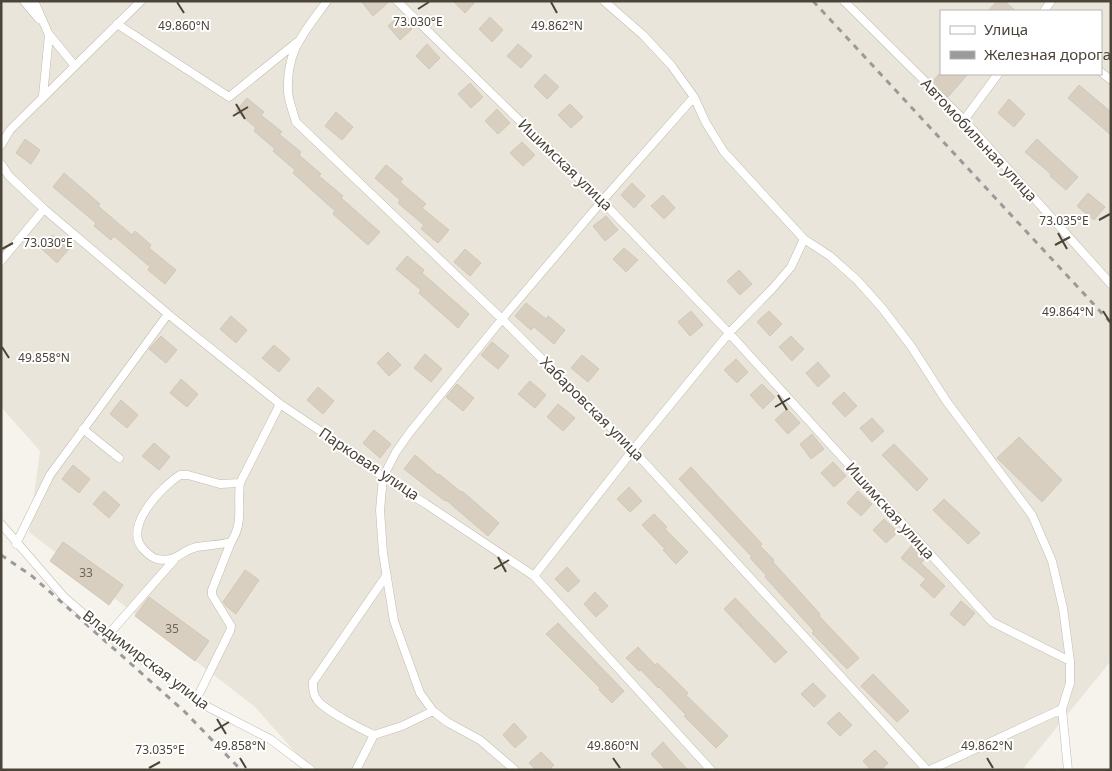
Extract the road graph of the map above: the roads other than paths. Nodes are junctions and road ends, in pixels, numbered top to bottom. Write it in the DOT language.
graph roads {
  1 [pos="24,1"];
  2 [pos="34,1"];
  3 [pos="141,1"];
  4 [pos="327,1"];
  5 [pos="397,1"];
  6 [pos="604,1"];
  7 [pos="844,1"];
  8 [pos="117,24"];
  9 [pos="49,34"];
  10 [pos="296,43"];
  11 [pos="75,66"];
  12 [pos="997,75"];
  13 [pos="43,96"];
  14 [pos="694,97"];
  15 [pos="964,120"];
  16 [pos="1,145"];
  17 [pos="1,164"];
  18 [pos="5,176"];
  19 [pos="602,201"];
  20 [pos="44,209"];
  21 [pos="804,239"];
  22 [pos="1,261"];
  23 [pos="1111,284"];
  24 [pos="168,314"];
  25 [pos="502,319"];
  26 [pos="729,334"];
  27 [pos="280,404"];
  28 [pos="84,429"];
  29 [pos="633,450"];
  30 [pos="119,458"];
  31 [pos="383,477"];
  32 [pos="240,484"];
  33 [pos="1,524"];
  34 [pos="231,542"];
  35 [pos="16,544"];
  36 [pos="174,560"];
  37 [pos="386,576"];
  38 [pos="534,576"];
  39 [pos="108,635"];
  40 [pos="1070,661"];
  41 [pos="197,698"];
  42 [pos="1062,708"];
  43 [pos="433,711"];
  44 [pos="374,735"];
  45 [pos="311,770"];
  46 [pos="356,770"];
  47 [pos="515,770"];
  48 [pos="711,770"];
  49 [pos="929,770"];
  50 [pos="1068,770"];
  1 -- 9 [label="street"];
  2 -- 9 [label="street"];
  3 -- 8 [label="street"];
  4 -- 10 [label="street, Хабаровская улица"];
  5 -- 19 [label="street, Ишимская улица"];
  6 -- 14 [label="street"];
  7 -- 15 [label="street, Автомобильная улица"];
  8 -- 10 [label="street, Хабаровская улица"];
  8 -- 11 [label="street"];
  9 -- 11 [label="street"];
  9 -- 13 [label="street"];
  10 -- 25 [label="street, Хабаровская улица"];
  11 -- 13 [label="street"];
  12 -- 15 [label="street"];
  13 -- 16 [label="street"];
  14 -- 19 [label="street"];
  14 -- 21 [label="street"];
  15 -- 23 [label="street, Автомобильная улица"];
  17 -- 18 [label="street, Парковая улица"];
  18 -- 20 [label="street, Парковая улица"];
  19 -- 25 [label="street"];
  19 -- 26 [label="street, Ишимская улица"];
  20 -- 22 [label="street"];
  20 -- 24 [label="street, Парковая улица"];
  21 -- 26 [label="street"];
  21 -- 40 [label="street"];
  24 -- 27 [label="street, Парковая улица"];
  24 -- 28 [label="street"];
  25 -- 29 [label="street, Хабаровская улица"];
  25 -- 31 [label="street"];
  26 -- 29 [label="street"];
  26 -- 40 [label="street, Ишимская улица"];
  27 -- 31 [label="street, Парковая улица"];
  27 -- 32 [label="street"];
  28 -- 30 [label="street"];
  28 -- 35 [label="street"];
  29 -- 38 [label="street"];
  29 -- 49 [label="street, Хабаровская улица"];
  31 -- 37 [label="street"];
  31 -- 38 [label="street, Парковая улица"];
  32 -- 34 [label="street"];
  32 -- 36 [label="street"];
  33 -- 35 [label="street, Владимирская улица"];
  34 -- 36 [label="street"];
  34 -- 41 [label="street"];
  35 -- 39 [label="street, Владимирская улица"];
  36 -- 39 [label="street"];
  37 -- 43 [label="street"];
  37 -- 44 [label="street"];
  38 -- 48 [label="street, Парковая улица"];
  39 -- 41 [label="street, Владимирская улица"];
  40 -- 42 [label="street"];
  41 -- 45 [label="street, Владимирская улица"];
  42 -- 49 [label="street, Хабаровская улица"];
  42 -- 50 [label="street"];
  43 -- 44 [label="street"];
  43 -- 47 [label="street"];
  44 -- 46 [label="street"];
}
